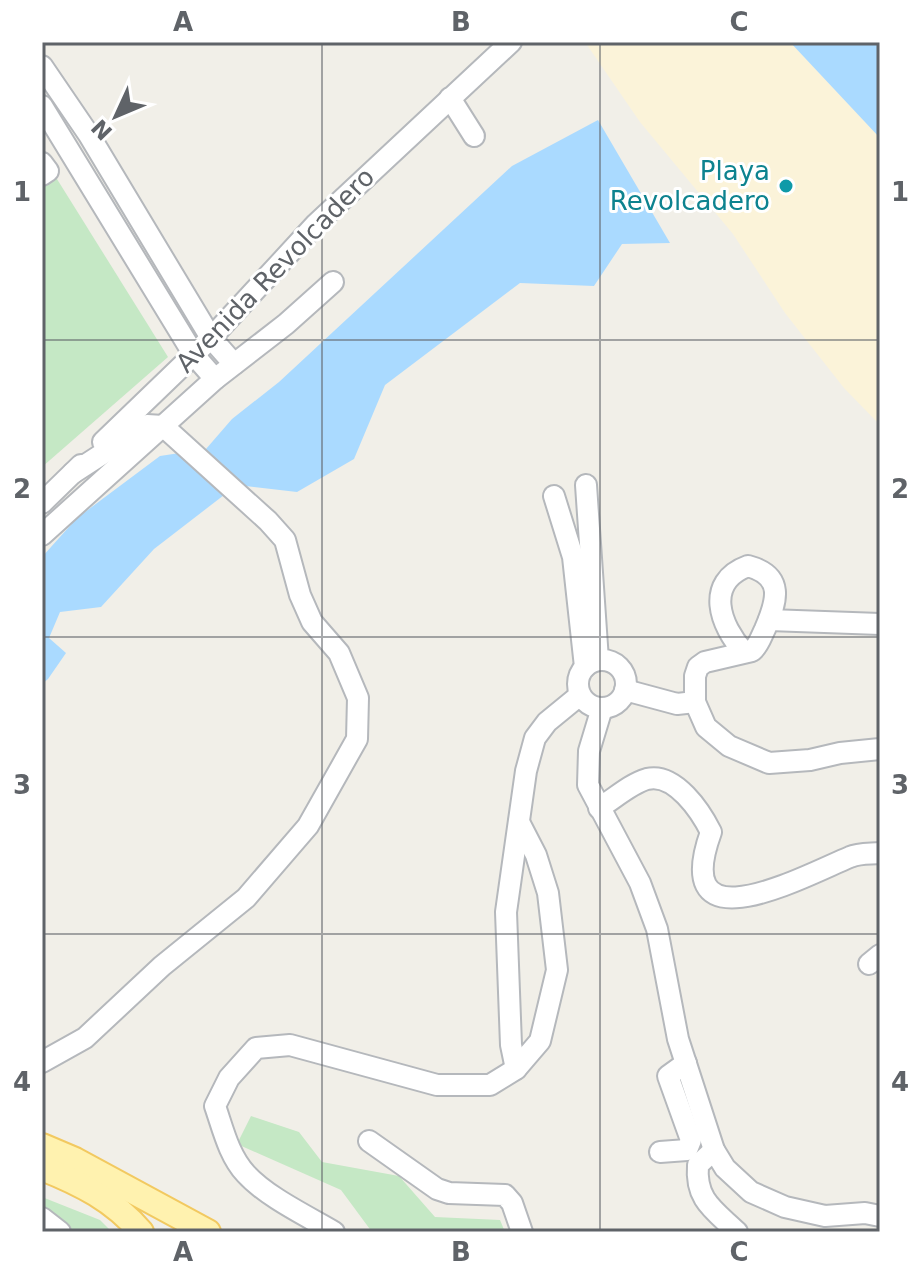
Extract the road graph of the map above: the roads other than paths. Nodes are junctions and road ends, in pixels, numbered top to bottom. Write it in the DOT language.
graph roads {
  1 [pos="511,42"];
  2 [pos="42,66"];
  3 [pos="450,98"];
  4 [pos="42,106"];
  5 [pos="474,136"];
  6 [pos="42,163"];
  7 [pos="42,175"];
  8 [pos="333,282"];
  9 [pos="211,338"];
  10 [pos="194,355"];
  11 [pos="234,364"];
  12 [pos="215,379"];
  13 [pos="170,432"];
  14 [pos="73,473"];
  15 [pos="586,485"];
  16 [pos="554,496"];
  17 [pos="42,503"];
  18 [pos="42,535"];
  19 [pos="769,620"];
  20 [pos="880,624"];
  21 [pos="744,652"];
  22 [pos="592,664"];
  23 [pos="625,690"];
  24 [pos="580,695"];
  25 [pos="695,702"];
  26 [pos="602,708"];
  27 [pos="880,749"];
  28 [pos="599,808"];
  29 [pos="519,822"];
  30 [pos="880,853"];
  31 [pos="42,1062"];
  32 [pos="686,1063"];
  33 [pos="516,1069"];
  34 [pos="369,1141"];
  35 [pos="42,1146"];
  36 [pos="714,1150"];
  37 [pos="660,1152"];
  38 [pos="42,1168"];
  39 [pos="880,1216"];
  40 [pos="42,1218"];
  41 [pos="193,1228"];
  42 [pos="60,1232"];
  43 [pos="141,1232"];
  44 [pos="334,1232"];
  45 [pos="522,1232"];
  46 [pos="737,1232"];
  1 -- 3 [label="street, Avenida Revolcadero"];
  2 -- 9 [label="street"];
  3 -- 5 [label="street"];
  3 -- 9 [label="street, Avenida Revolcadero"];
  4 -- 10 [label="street"];
  6 -- 7 [label="street"];
  8 -- 11 [label="street, Avenida Revolcadero"];
  9 -- 10 [label="street, Avenida Revolcadero"];
  9 -- 11 [label="street"];
  10 -- 12 [label="street"];
  10 -- 14 [label="street, Avenida Revolcadero"];
  11 -- 12 [label="street, Avenida Revolcadero"];
  12 -- 13 [label="street, Avenida Revolcadero"];
  13 -- 14 [label="street"];
  13 -- 18 [label="street, Avenida Revolcadero"];
  13 -- 31 [label="street"];
  14 -- 17 [label="street, Avenida Revolcadero"];
  15 -- 22 [label="street"];
  16 -- 22 [label="street"];
  19 -- 20 [label="street"];
  19 -- 21 [label="street"];
  19 -- 21 [label="street"];
  21 -- 25 [label="street"];
  22 -- 23 [label="street"];
  22 -- 24 [label="street"];
  23 -- 25 [label="street"];
  23 -- 26 [label="street"];
  24 -- 26 [label="street"];
  24 -- 29 [label="street"];
  25 -- 27 [label="street"];
  26 -- 28 [label="street"];
  28 -- 30 [label="street"];
  28 -- 32 [label="street"];
  29 -- 33 [label="street"];
  29 -- 33 [label="street"];
  32 -- 36 [label="street"];
  32 -- 37 [label="street"];
  33 -- 44 [label="street"];
  34 -- 45 [label="street"];
  35 -- 41 [label="main road"];
  36 -- 39 [label="street"];
  36 -- 46 [label="street"];
  38 -- 43 [label="main road"];
  40 -- 42 [label="street"];
}
